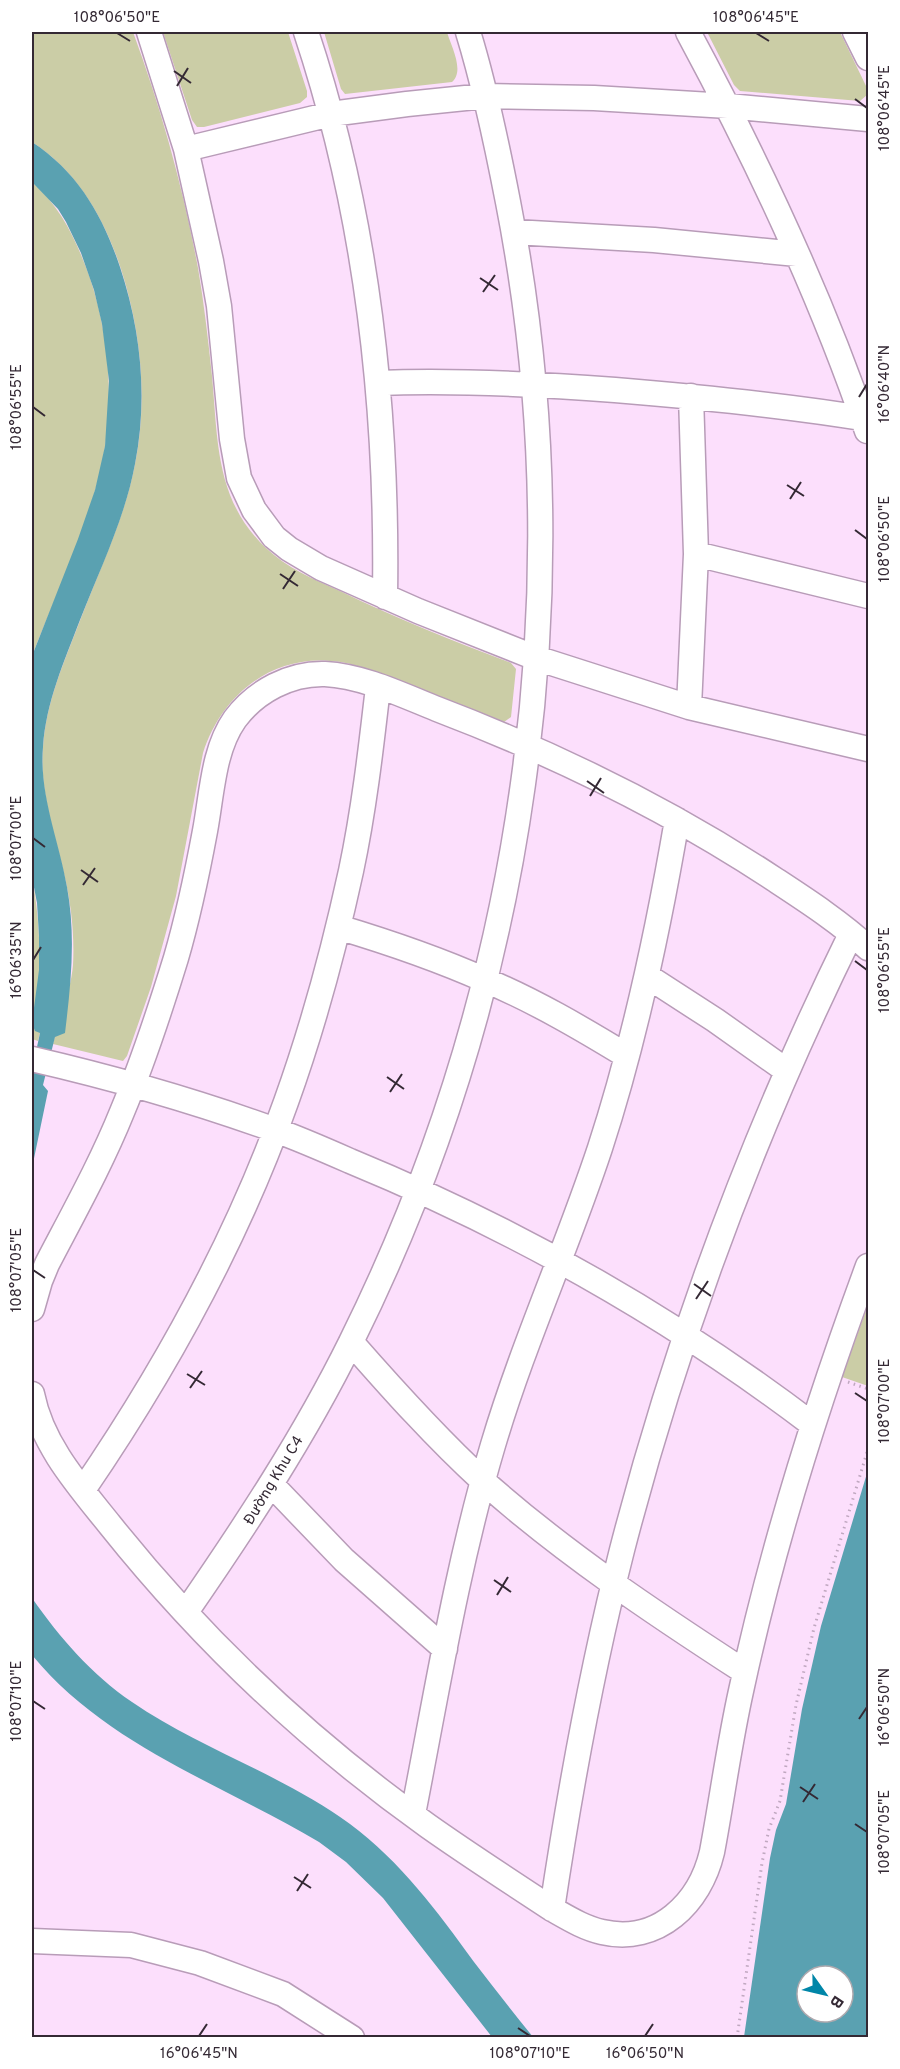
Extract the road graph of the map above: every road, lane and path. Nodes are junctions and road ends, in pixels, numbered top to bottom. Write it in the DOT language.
graph roads {
  1 [pos="149,32"];
  2 [pos="306,32"];
  3 [pos="468,32"];
  4 [pos="688,32"];
  5 [pos="855,32"];
  6 [pos="868,58"];
  7 [pos="486,96"];
  8 [pos="728,106"];
  9 [pos="331,114"];
  10 [pos="868,119"];
  11 [pos="186,149"];
  12 [pos="514,232"];
  13 [pos="797,254"];
  14 [pos="378,383"];
  15 [pos="534,385"];
  16 [pos="691,396"];
  17 [pos="867,424"];
  18 [pos="696,554"];
  19 [pos="868,596"];
  20 [pos="385,597"];
  21 [pos="536,658"];
  22 [pos="378,687"];
  23 [pos="689,707"];
  24 [pos="528,745"];
  25 [pos="868,749"];
  26 [pos="677,820"];
  27 [pos="338,927"];
  28 [pos="860,941"];
  29 [pos="647,976"];
  30 [pos="485,980"];
  31 [pos="627,1056"];
  32 [pos="43,1062"];
  33 [pos="787,1071"];
  34 [pos="133,1084"];
  35 [pos="276,1130"];
  36 [pos="418,1190"];
  37 [pos="558,1260"];
  38 [pos="868,1266"];
  39 [pos="32,1310"];
  40 [pos="686,1335"];
  41 [pos="351,1342"];
  42 [pos="838,1378"];
  43 [pos="868,1389"];
  44 [pos="32,1394"];
  45 [pos="813,1425"];
  46 [pos="868,1449"];
  47 [pos="483,1480"];
  48 [pos="272,1485"];
  49 [pos="83,1490"];
  50 [pos="614,1585"];
  51 [pos="186,1612"];
  52 [pos="445,1648"];
  53 [pos="745,1672"];
  54 [pos="413,1814"];
  55 [pos="552,1909"];
  56 [pos="32,1941"];
  57 [pos="352,2037"];
  58 [pos="737,2037"];
  1 -- 11 [label="street"];
  2 -- 9 [label="street"];
  3 -- 7 [label="street, Đường Khu C4"];
  4 -- 8 [label="street"];
  5 -- 6 [label="street"];
  7 -- 8 [label="street"];
  7 -- 9 [label="street"];
  7 -- 12 [label="street, Đường Khu C4"];
  8 -- 10 [label="street"];
  8 -- 13 [label="street"];
  9 -- 11 [label="street"];
  9 -- 14 [label="street"];
  11 -- 20 [label="street"];
  12 -- 13 [label="street"];
  12 -- 15 [label="street, Đường Khu C4"];
  13 -- 17 [label="street"];
  14 -- 15 [label="street"];
  14 -- 20 [label="street"];
  15 -- 16 [label="street"];
  15 -- 21 [label="street, Đường Khu C4"];
  16 -- 17 [label="street"];
  16 -- 18 [label="street"];
  18 -- 19 [label="street"];
  18 -- 23 [label="street"];
  20 -- 21 [label="street"];
  21 -- 23 [label="street"];
  21 -- 24 [label="street, Đường Khu C4"];
  22 -- 24 [label="street"];
  22 -- 27 [label="street"];
  22 -- 34 [label="street"];
  23 -- 25 [label="street"];
  24 -- 26 [label="street"];
  24 -- 30 [label="street, Đường Khu C4"];
  26 -- 28 [label="street"];
  26 -- 29 [label="street"];
  27 -- 30 [label="street"];
  27 -- 35 [label="street"];
  28 -- 33 [label="street"];
  29 -- 31 [label="street"];
  29 -- 33 [label="street"];
  30 -- 31 [label="street"];
  30 -- 36 [label="street, Đường Khu C4"];
  31 -- 37 [label="street"];
  32 -- 34 [label="street"];
  33 -- 40 [label="street"];
  34 -- 35 [label="street"];
  34 -- 39 [label="street"];
  35 -- 36 [label="street"];
  35 -- 49 [label="street"];
  36 -- 37 [label="street"];
  36 -- 41 [label="street, Đường Khu C4"];
  37 -- 40 [label="street"];
  37 -- 47 [label="street"];
  38 -- 45 [label="street"];
  40 -- 45 [label="street"];
  40 -- 50 [label="street"];
  41 -- 47 [label="street"];
  41 -- 48 [label="street, Đường Khu C4"];
  42 -- 43 [label="path"];
  44 -- 49 [label="street"];
  45 -- 53 [label="street"];
  46 -- 58 [label="path"];
  47 -- 50 [label="street"];
  47 -- 52 [label="street"];
  48 -- 51 [label="street, Đường Khu C4"];
  48 -- 52 [label="street"];
  49 -- 51 [label="street"];
  50 -- 53 [label="street"];
  50 -- 55 [label="street"];
  51 -- 54 [label="street"];
  52 -- 54 [label="street"];
  53 -- 55 [label="street"];
  54 -- 55 [label="street"];
  56 -- 57 [label="street"];
}
